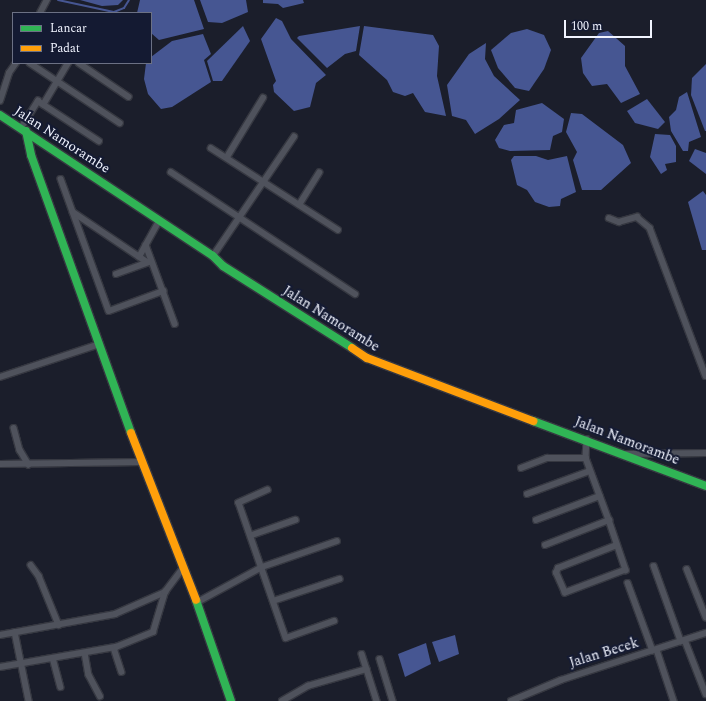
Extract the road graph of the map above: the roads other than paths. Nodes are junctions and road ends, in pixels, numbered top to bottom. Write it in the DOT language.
graph roads {
  1 [pos="47,0"];
  2 [pos="41,12"];
  3 [pos="15,64"];
  4 [pos="31,64"];
  5 [pos="67,64"];
  6 [pos="80,64"];
  7 [pos="57,82"];
  8 [pos="129,97"];
  9 [pos="262,98"];
  10 [pos="0,101"];
  11 [pos="43,105"];
  12 [pos="0,115"];
  13 [pos="120,123"];
  14 [pos="23,129"];
  15 [pos="294,137"];
  16 [pos="99,141"];
  17 [pos="211,148"];
  18 [pos="227,157"];
  19 [pos="171,172"];
  20 [pos="319,173"];
  21 [pos="61,179"];
  22 [pos="263,182"];
  23 [pos="299,205"];
  24 [pos="73,212"];
  25 [pos="240,217"];
  26 [pos="609,218"];
  27 [pos="159,221"];
  28 [pos="338,230"];
  29 [pos="146,245"];
  30 [pos="213,256"];
  31 [pos="139,257"];
  32 [pos="150,261"];
  33 [pos="116,274"];
  34 [pos="163,291"];
  35 [pos="355,294"];
  36 [pos="175,324"];
  37 [pos="100,344"];
  38 [pos="706,376"];
  39 [pos="0,377"];
  40 [pos="14,428"];
  41 [pos="587,439"];
  42 [pos="706,453"];
  43 [pos="624,454"];
  44 [pos="586,458"];
  45 [pos="141,462"];
  46 [pos="0,464"];
  47 [pos="29,465"];
  48 [pos="521,468"];
  49 [pos="590,471"];
  50 [pos="706,486"];
  51 [pos="268,490"];
  52 [pos="527,494"];
  53 [pos="600,496"];
  54 [pos="295,520"];
  55 [pos="536,520"];
  56 [pos="608,520"];
  57 [pos="252,535"];
  58 [pos="337,541"];
  59 [pos="545,545"];
  60 [pos="617,545"];
  61 [pos="30,565"];
  62 [pos="654,566"];
  63 [pos="262,567"];
  64 [pos="183,568"];
  65 [pos="687,569"];
  66 [pos="340,579"];
  67 [pos="628,583"];
  68 [pos="165,592"];
  69 [pos="273,601"];
  70 [pos="196,603"];
  71 [pos="706,617"];
  72 [pos="334,621"];
  73 [pos="58,625"];
  74 [pos="15,632"];
  75 [pos="706,633"];
  76 [pos="0,636"];
  77 [pos="683,641"];
  78 [pos="114,648"];
  79 [pos="655,650"];
  80 [pos="85,653"];
  81 [pos="362,654"];
  82 [pos="53,658"];
  83 [pos="380,659"];
  84 [pos="21,663"];
  85 [pos="0,667"];
  86 [pos="367,669"];
  87 [pos="122,672"];
  88 [pos="61,687"];
  89 [pos="706,694"];
  90 [pos="100,696"];
  91 [pos="29,701"];
  92 [pos="231,701"];
  93 [pos="282,701"];
  94 [pos="377,701"];
  95 [pos="393,701"];
  96 [pos="511,701"];
  97 [pos="674,701"];
  1 -- 2 [label="street"];
  3 -- 10 [label="street"];
  4 -- 7 [label="street"];
  5 -- 7 [label="street"];
  6 -- 8 [label="street"];
  7 -- 11 [label="street"];
  7 -- 13 [label="street"];
  9 -- 18 [label="street"];
  11 -- 14 [label="street"];
  11 -- 16 [label="street"];
  12 -- 14 [label="main road, Jalan Namorambe"];
  14 -- 27 [label="main road, Jalan Namorambe"];
  14 -- 37 [label="main road"];
  15 -- 22 [label="street"];
  17 -- 18 [label="street"];
  18 -- 22 [label="street"];
  19 -- 25 [label="street"];
  20 -- 23 [label="street"];
  21 -- 24 [label="street"];
  22 -- 23 [label="street"];
  22 -- 25 [label="street"];
  23 -- 28 [label="street"];
  24 -- 31 [label="street"];
  24 -- 34 [label="street"];
  25 -- 30 [label="street"];
  25 -- 35 [label="street"];
  26 -- 38 [label="street"];
  27 -- 29 [label="street"];
  27 -- 30 [label="main road, Jalan Namorambe"];
  29 -- 31 [label="street"];
  29 -- 32 [label="street"];
  30 -- 41 [label="main road, Jalan Namorambe"];
  31 -- 32 [label="street"];
  32 -- 33 [label="street"];
  32 -- 34 [label="street"];
  34 -- 36 [label="street"];
  37 -- 39 [label="street"];
  37 -- 45 [label="main road"];
  40 -- 47 [label="street"];
  41 -- 43 [label="main road, Jalan Namorambe"];
  41 -- 44 [label="street"];
  42 -- 43 [label="street"];
  43 -- 50 [label="main road, Jalan Namorambe"];
  44 -- 48 [label="street"];
  44 -- 49 [label="street"];
  45 -- 47 [label="street"];
  45 -- 64 [label="main road"];
  46 -- 47 [label="street"];
  49 -- 52 [label="street"];
  49 -- 53 [label="street"];
  51 -- 57 [label="street"];
  53 -- 55 [label="street"];
  53 -- 56 [label="street"];
  54 -- 57 [label="street"];
  56 -- 59 [label="street"];
  56 -- 60 [label="street"];
  57 -- 63 [label="street"];
  58 -- 63 [label="street"];
  60 -- 60 [label="street"];
  61 -- 73 [label="street"];
  62 -- 77 [label="street"];
  63 -- 69 [label="street"];
  63 -- 70 [label="street"];
  64 -- 68 [label="street"];
  64 -- 70 [label="main road"];
  65 -- 71 [label="street"];
  66 -- 69 [label="street"];
  67 -- 79 [label="street"];
  68 -- 73 [label="street"];
  68 -- 78 [label="street"];
  69 -- 72 [label="street"];
  70 -- 92 [label="main road"];
  73 -- 74 [label="street"];
  74 -- 76 [label="street"];
  74 -- 84 [label="street"];
  75 -- 77 [label="street, Jalan Becek"];
  77 -- 79 [label="street, Jalan Becek"];
  77 -- 89 [label="street"];
  78 -- 80 [label="street"];
  78 -- 87 [label="street"];
  79 -- 96 [label="street, Jalan Becek"];
  79 -- 97 [label="street"];
  80 -- 82 [label="street"];
  80 -- 90 [label="street"];
  81 -- 86 [label="street"];
  82 -- 84 [label="street"];
  82 -- 88 [label="street"];
  83 -- 95 [label="street"];
  84 -- 85 [label="street"];
  84 -- 91 [label="street"];
  86 -- 93 [label="street"];
  86 -- 94 [label="street"];
}
